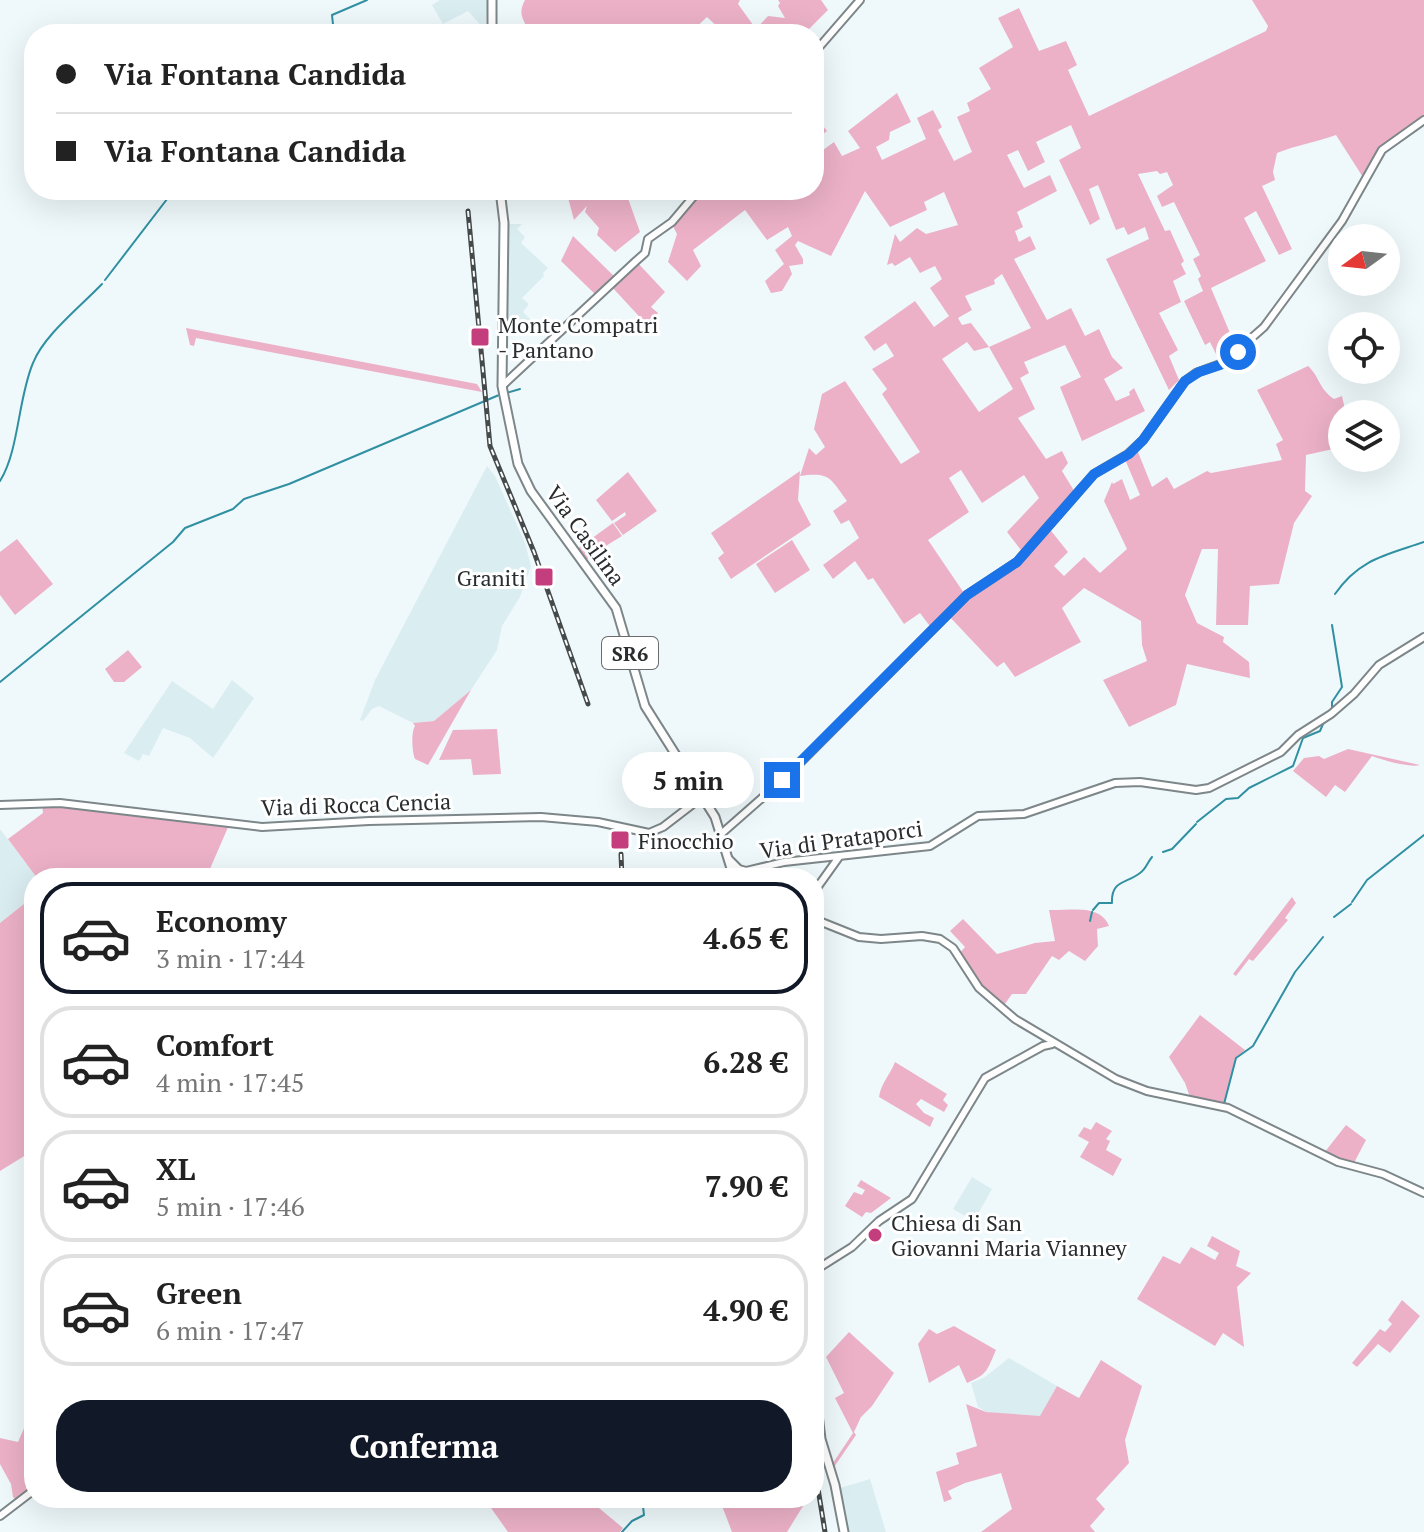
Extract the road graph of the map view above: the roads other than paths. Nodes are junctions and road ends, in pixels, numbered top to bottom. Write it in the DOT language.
graph roads {
  1 [pos="492,0"];
  2 [pos="860,0"];
  3 [pos="492,24"];
  4 [pos="824,41"];
  5 [pos="1424,120"];
  6 [pos="501,200"];
  7 [pos="691,200"];
  8 [pos="502,386"];
  9 [pos="1424,637"];
  10 [pos="702,797"];
  11 [pos="0,805"];
  12 [pos="721,834"];
  13 [pos="839,857"];
  14 [pos="730,860"];
  15 [pos="732,868"];
  16 [pos="738,868"];
  17 [pos="758,868"];
  18 [pos="824,878"];
  19 [pos="824,923"];
  20 [pos="1048,1044"];
  21 [pos="1424,1193"];
  22 [pos="824,1265"];
  23 [pos="824,1448"];
  24 [pos="24,1498"];
  25 [pos="0,1516"];
  26 [pos="844,1532"];
  1 -- 3 [label="main road"];
  2 -- 4 [label="main road"];
  5 -- 12 [label="main road"];
  6 -- 8 [label="main road, Via Casilina / SR6"];
  7 -- 8 [label="main road"];
  8 -- 10 [label="main road, Via Casilina / SR6"];
  9 -- 13 [label="main road, Via di Prataporci"];
  10 -- 11 [label="main road, Via di Rocca Cencia"];
  10 -- 12 [label="main road, Via Casilina / SR6"];
  12 -- 14 [label="main road, Via Casilina / SR6"];
  13 -- 17 [label="main road, Via di Prataporci"];
  13 -- 18 [label="main road"];
  14 -- 15 [label="main road, Via Casilina / SR6"];
  14 -- 16 [label="main road, Via di Prataporci"];
  19 -- 20 [label="main road"];
  20 -- 21 [label="main road"];
  20 -- 22 [label="main road"];
  23 -- 26 [label="main road"];
  24 -- 25 [label="main road"];
}
